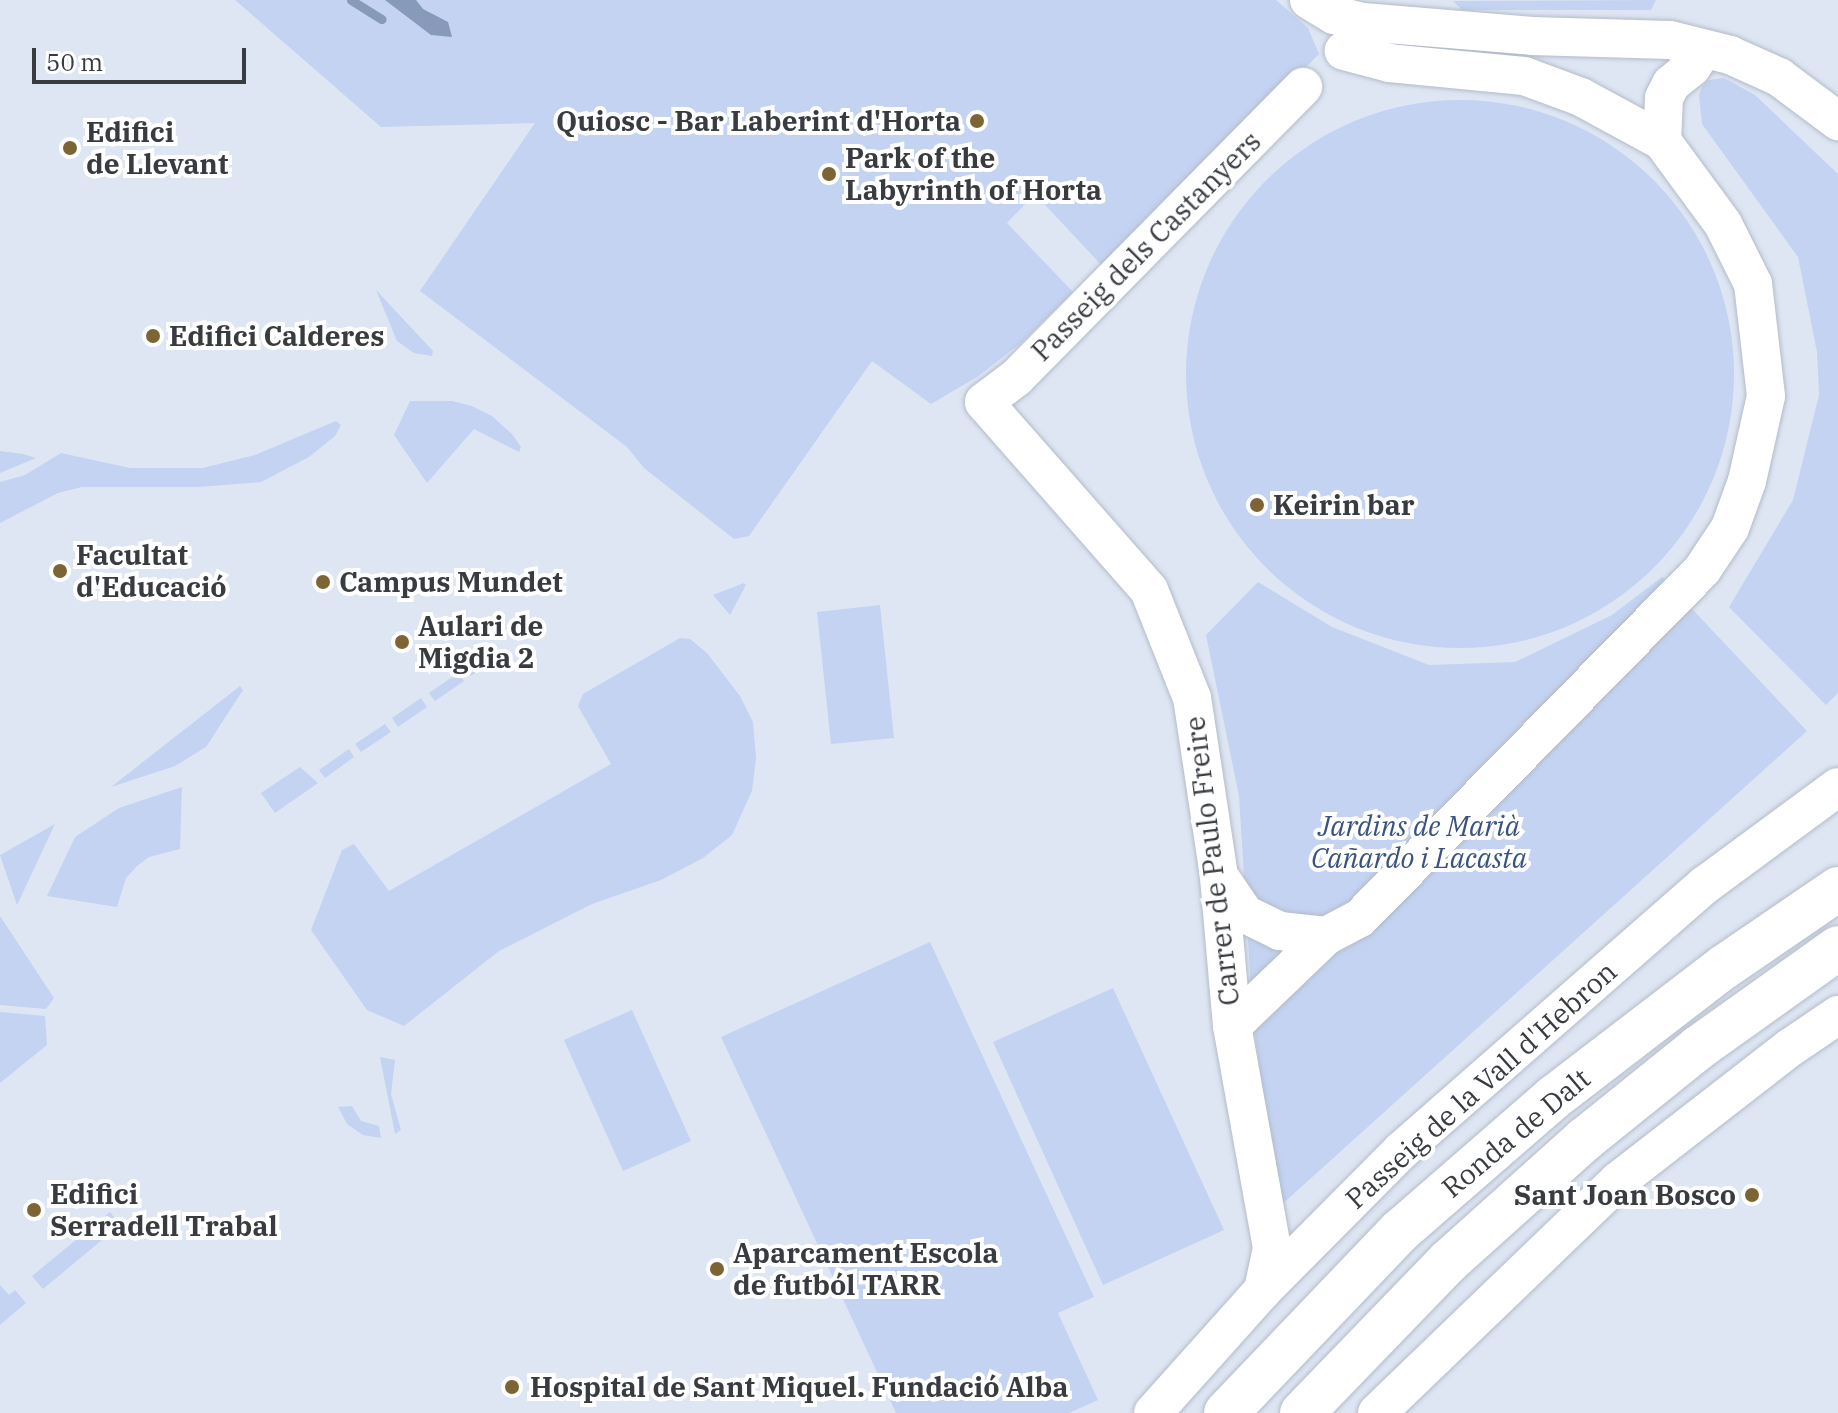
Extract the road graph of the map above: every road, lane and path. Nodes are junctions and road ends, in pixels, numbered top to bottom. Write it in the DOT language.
graph roads {
  1 [pos="1309,0"];
  2 [pos="1364,24"];
  3 [pos="1703,50"];
  4 [pos="1303,87"];
  5 [pos="1838,121"];
  6 [pos="1662,141"];
  7 [pos="984,402"];
  8 [pos="1838,787"];
  9 [pos="1838,865"];
  10 [pos="1219,876"];
  11 [pos="1838,889"];
  12 [pos="1326,936"];
  13 [pos="1838,948"];
  14 [pos="1724,967"];
  15 [pos="1838,1015"];
  16 [pos="1232,1026"];
  17 [pos="1263,1290"];
  18 [pos="1153,1413"];
  19 [pos="1226,1413"];
  20 [pos="1302,1413"];
  21 [pos="1377,1413"];
  1 -- 2 [label="street"];
  2 -- 3 [label="street"];
  2 -- 6 [label="street"];
  3 -- 5 [label="street"];
  3 -- 6 [label="street"];
  4 -- 7 [label="street, Passeig dels Castanyers"];
  6 -- 12 [label="street"];
  7 -- 10 [label="street, Carrer de Paulo Freire"];
  8 -- 17 [label="street, Passeig de la Vall d'Hebron"];
  9 -- 14 [label="highway"];
  10 -- 12 [label="street"];
  10 -- 16 [label="street, Carrer de Paulo Freire"];
  11 -- 14 [label="highway, Ronda de Dalt"];
  12 -- 16 [label="street"];
  13 -- 20 [label="highway, Ronda de Dalt"];
  14 -- 19 [label="highway, Ronda de Dalt"];
  15 -- 21 [label="street"];
  16 -- 17 [label="street, Carrer de Paulo Freire"];
  17 -- 18 [label="street, Passeig de la Vall d'Hebron"];
}
